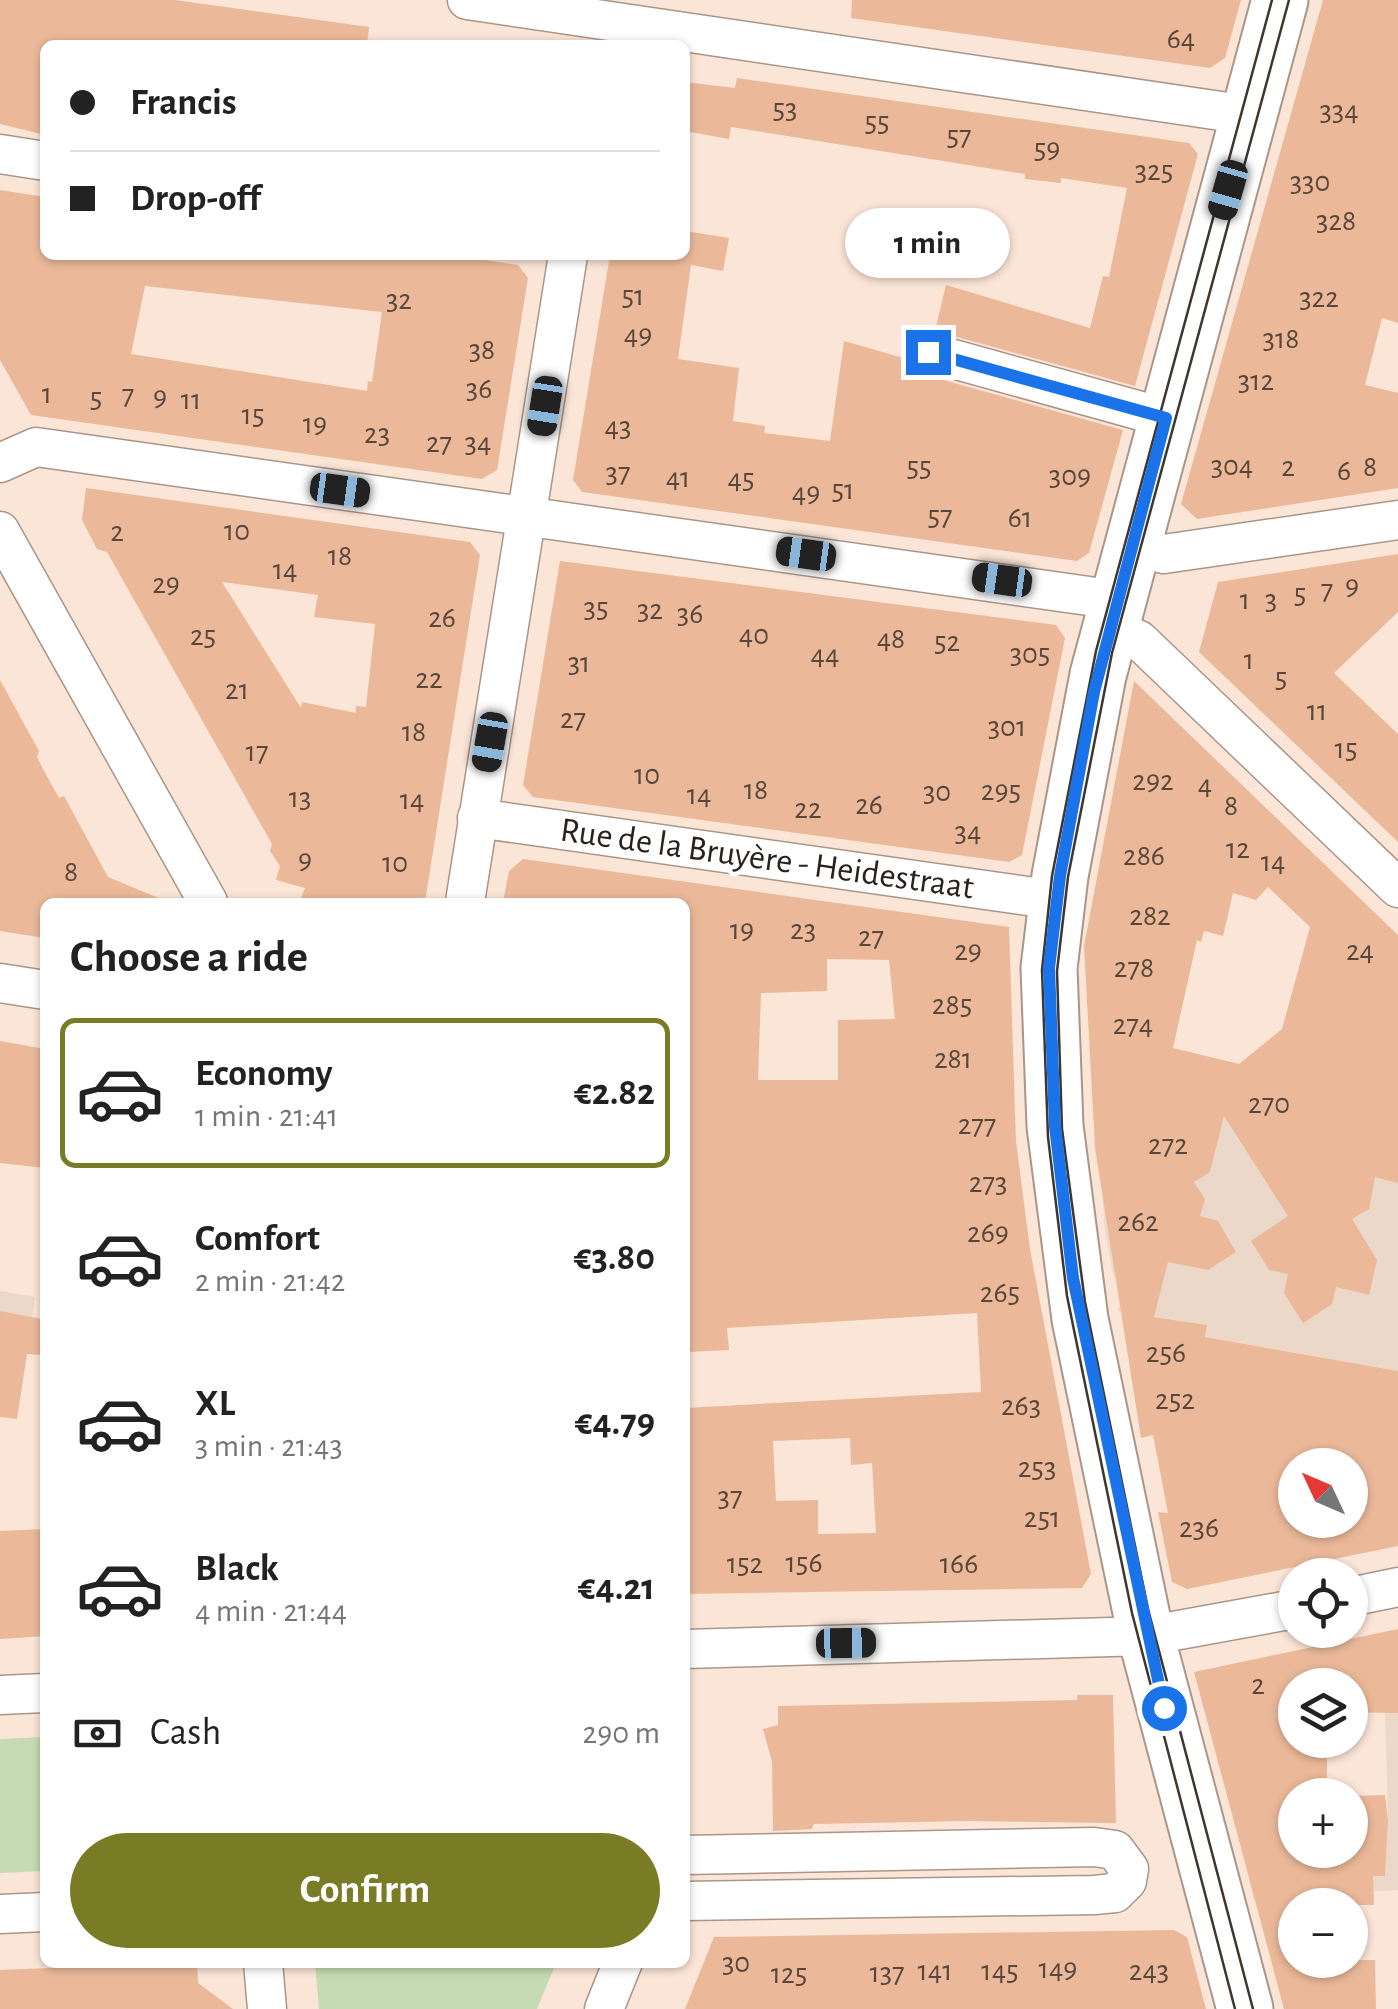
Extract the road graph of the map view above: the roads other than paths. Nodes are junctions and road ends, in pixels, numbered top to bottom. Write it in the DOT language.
graph roads {
  1 [pos="467,0"];
  2 [pos="1280,0"];
  3 [pos="610,21"];
  4 [pos="1248,114"];
  5 [pos="0,154"];
  6 [pos="40,160"];
  7 [pos="567,260"];
  8 [pos="928,352"];
  9 [pos="1166,418"];
  10 [pos="0,463"];
  11 [pos="528,516"];
  12 [pos="1398,520"];
  13 [pos="0,531"];
  14 [pos="1131,546"];
  15 [pos="1113,614"];
  16 [pos="477,818"];
  17 [pos="1398,888"];
  18 [pos="206,898"];
  19 [pos="466,898"];
  20 [pos="1056,900"];
  21 [pos="0,983"];
  22 [pos="40,989"];
  23 [pos="1398,1586"];
  24 [pos="1368,1593"];
  25 [pos="1278,1612"];
  26 [pos="1146,1636"];
  27 [pos="690,1649"];
  28 [pos="40,1693"];
  29 [pos="0,1695"];
  30 [pos="690,1855"];
  31 [pos="690,1901"];
  32 [pos="40,1912"];
  33 [pos="0,1914"];
  34 [pos="264,1968"];
  35 [pos="621,1968"];
  36 [pos="267,2009"];
  37 [pos="604,2009"];
  38 [pos="1245,2009"];
  1 -- 3 [label="street"];
  2 -- 4 [label="street"];
  3 -- 4 [label="street"];
  4 -- 9 [label="street"];
  5 -- 6 [label="street"];
  7 -- 11 [label="street"];
  8 -- 9 [label="street"];
  9 -- 14 [label="street"];
  10 -- 11 [label="street"];
  11 -- 15 [label="street"];
  11 -- 16 [label="street"];
  12 -- 14 [label="street"];
  13 -- 18 [label="street"];
  14 -- 15 [label="street"];
  15 -- 17 [label="street"];
  15 -- 20 [label="street"];
  16 -- 19 [label="street"];
  16 -- 20 [label="street, Rue de la Bruyère - Heidestraat"];
  20 -- 26 [label="street"];
  21 -- 22 [label="street"];
  23 -- 24 [label="street"];
  25 -- 26 [label="street"];
  26 -- 27 [label="street"];
  26 -- 38 [label="street"];
  28 -- 29 [label="street"];
  30 -- 31 [label="street"];
  32 -- 33 [label="street"];
  34 -- 36 [label="street"];
  35 -- 37 [label="street"];
}
